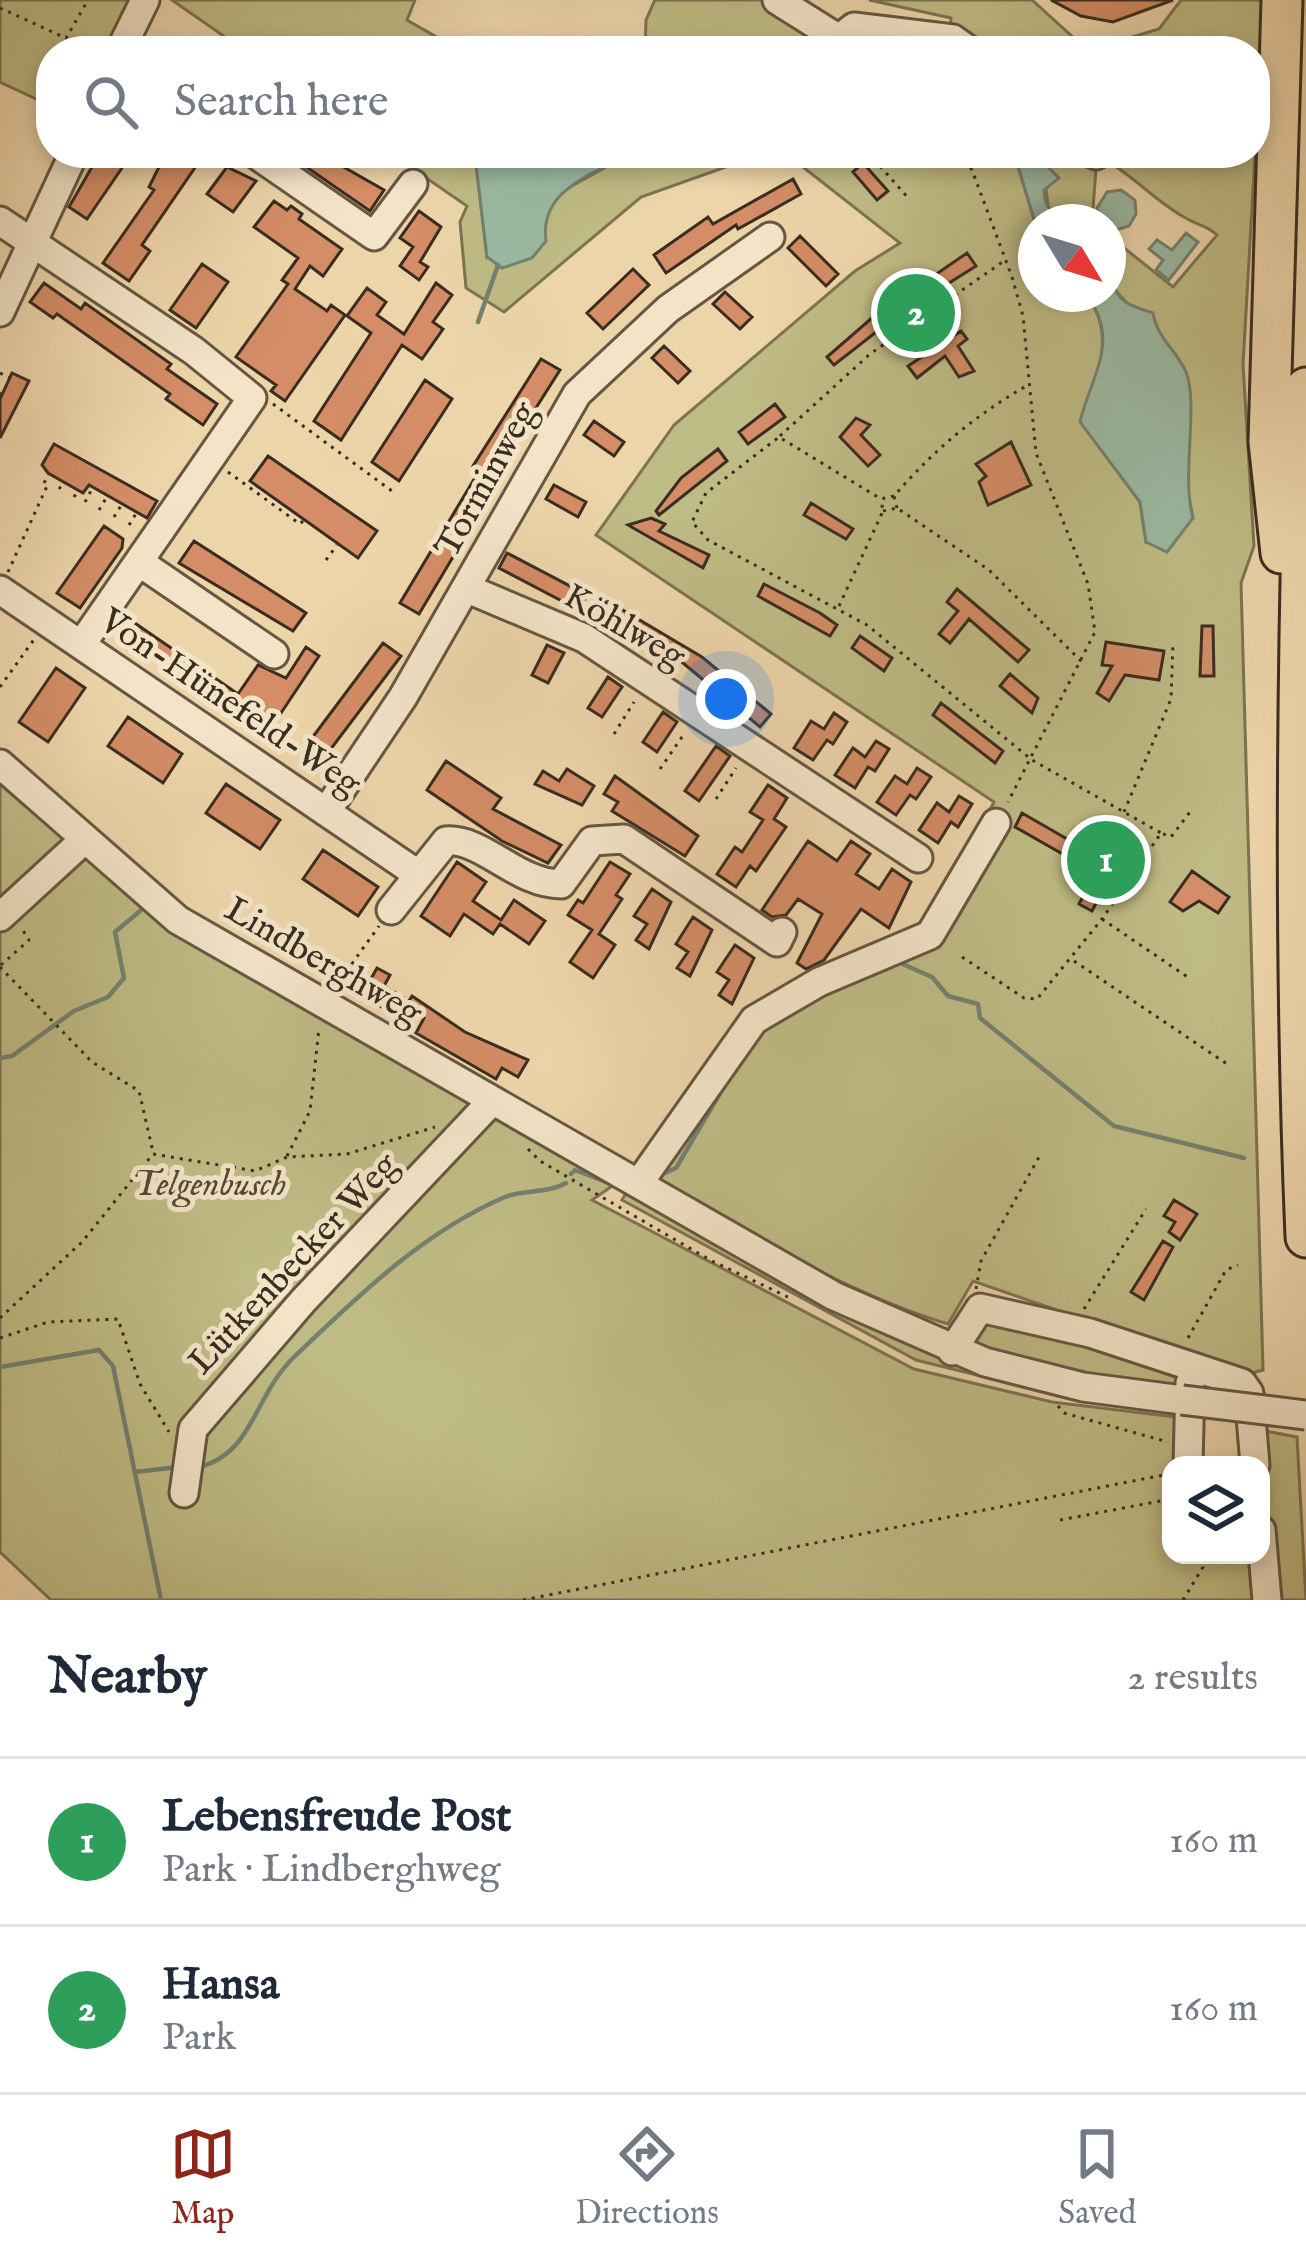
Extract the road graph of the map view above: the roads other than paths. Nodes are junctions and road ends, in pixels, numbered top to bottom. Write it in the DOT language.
graph roads {
  1 [pos="145,0"];
  2 [pos="777,0"];
  3 [pos="1282,0"];
  4 [pos="127,36"];
  5 [pos="834,36"];
  6 [pos="843,36"];
  7 [pos="928,36"];
  8 [pos="67,168"];
  9 [pos="276,168"];
  10 [pos="413,184"];
  11 [pos="0,221"];
  12 [pos="770,237"];
  13 [pos="34,240"];
  14 [pos="0,312"];
  15 [pos="1306,388"];
  16 [pos="139,562"];
  17 [pos="468,589"];
  18 [pos="0,590"];
  19 [pos="81,645"];
  20 [pos="274,654"];
  21 [pos="1296,720"];
  22 [pos="0,764"];
  23 [pos="326,812"];
  24 [pos="996,823"];
  25 [pos="85,838"];
  26 [pos="918,858"];
  27 [pos="419,875"];
  28 [pos="391,910"];
  29 [pos="5,914"];
  30 [pos="782,932"];
  31 [pos="491,1101"];
  32 [pos="639,1183"];
  33 [pos="1306,1237"];
  34 [pos="952,1351"];
  35 [pos="1186,1356"];
  36 [pos="1306,1414"];
  37 [pos="1187,1455"];
  38 [pos="1255,1456"];
  39 [pos="184,1493"];
  40 [pos="1264,1564"];
  41 [pos="1267,1600"];
  1 -- 4 [label="street"];
  2 -- 5 [label="street"];
  3 -- 21 [label="highway"];
  6 -- 7 [label="street"];
  8 -- 13 [label="street"];
  9 -- 10 [label="street"];
  11 -- 13 [label="street"];
  12 -- 17 [label="street, Torminweg"];
  13 -- 14 [label="street"];
  13 -- 16 [label="street"];
  15 -- 21 [label="highway"];
  16 -- 19 [label="street"];
  16 -- 20 [label="street"];
  17 -- 23 [label="street, Torminweg"];
  17 -- 26 [label="street, Köhlweg"];
  18 -- 19 [label="street, Von-Hünefeld-Weg"];
  19 -- 23 [label="street, Von-Hünefeld-Weg"];
  21 -- 33 [label="highway"];
  22 -- 25 [label="street, Lindberghweg"];
  23 -- 27 [label="street, Von-Hünefeld-Weg"];
  24 -- 32 [label="street"];
  25 -- 29 [label="street"];
  25 -- 31 [label="street, Lindberghweg"];
  27 -- 28 [label="street"];
  27 -- 30 [label="street"];
  31 -- 32 [label="street, Lindberghweg"];
  31 -- 39 [label="street, Lütkenbecker Weg"];
  32 -- 34 [label="street, Lindberghweg"];
  34 -- 35 [label="street"];
  34 -- 36 [label="street, Lindberghweg, bridge"];
  35 -- 37 [label="street"];
  35 -- 38 [label="street"];
  40 -- 41 [label="street"];
}
